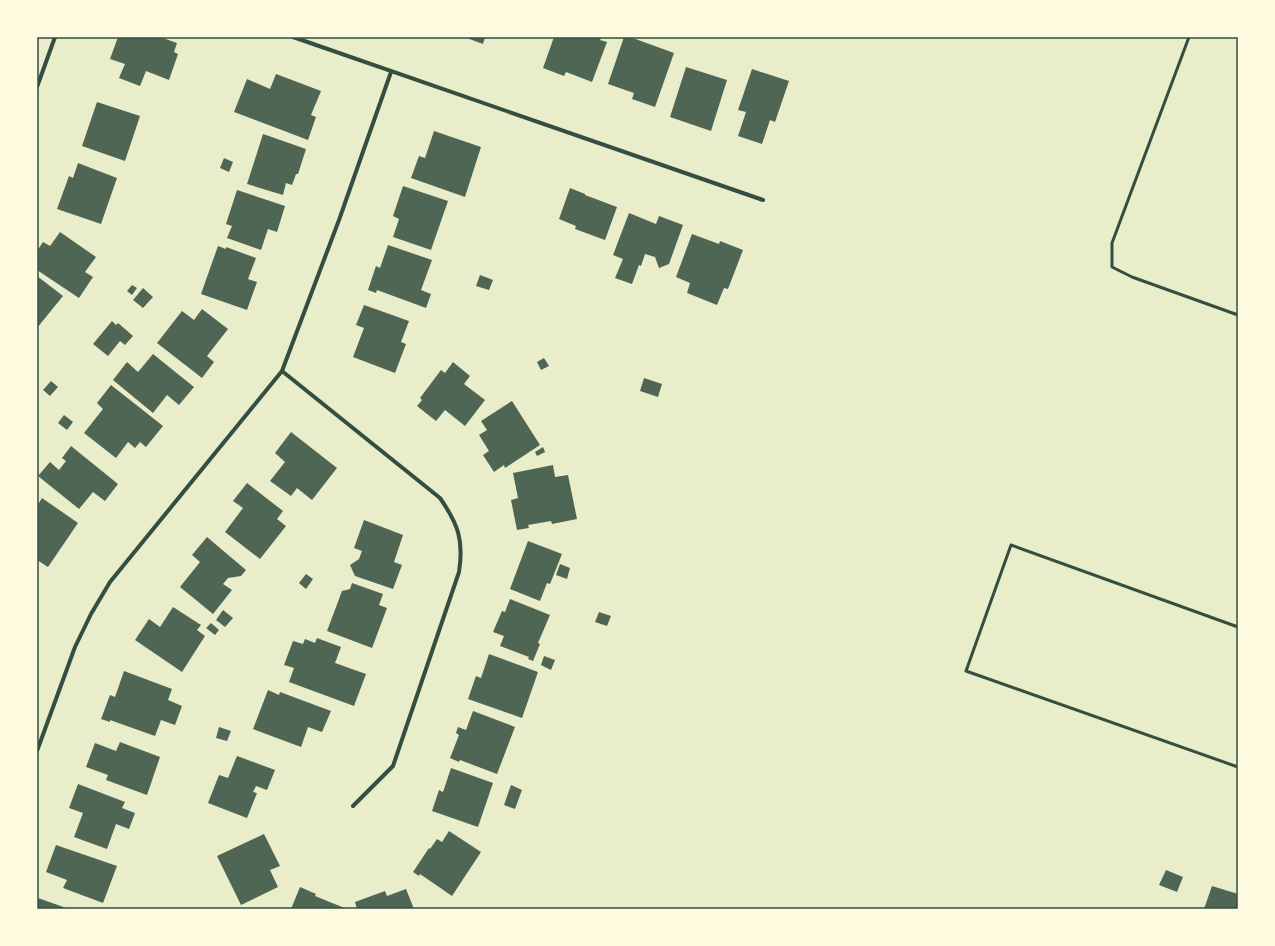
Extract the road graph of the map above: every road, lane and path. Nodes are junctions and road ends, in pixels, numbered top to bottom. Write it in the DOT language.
graph roads {
  1 [pos="55,37"];
  2 [pos="293,37"];
  3 [pos="1189,37"];
  4 [pos="391,72"];
  5 [pos="37,88"];
  6 [pos="763,200"];
  7 [pos="1238,314"];
  8 [pos="282,371"];
  9 [pos="1238,627"];
  10 [pos="37,751"];
  11 [pos="1238,767"];
  12 [pos="353,806"];
  1 -- 5 [label="street"];
  2 -- 4 [label="street"];
  3 -- 7 [label="lane"];
  4 -- 6 [label="street"];
  4 -- 8 [label="street"];
  8 -- 10 [label="street"];
  8 -- 12 [label="street"];
  9 -- 11 [label="lane"];
}
